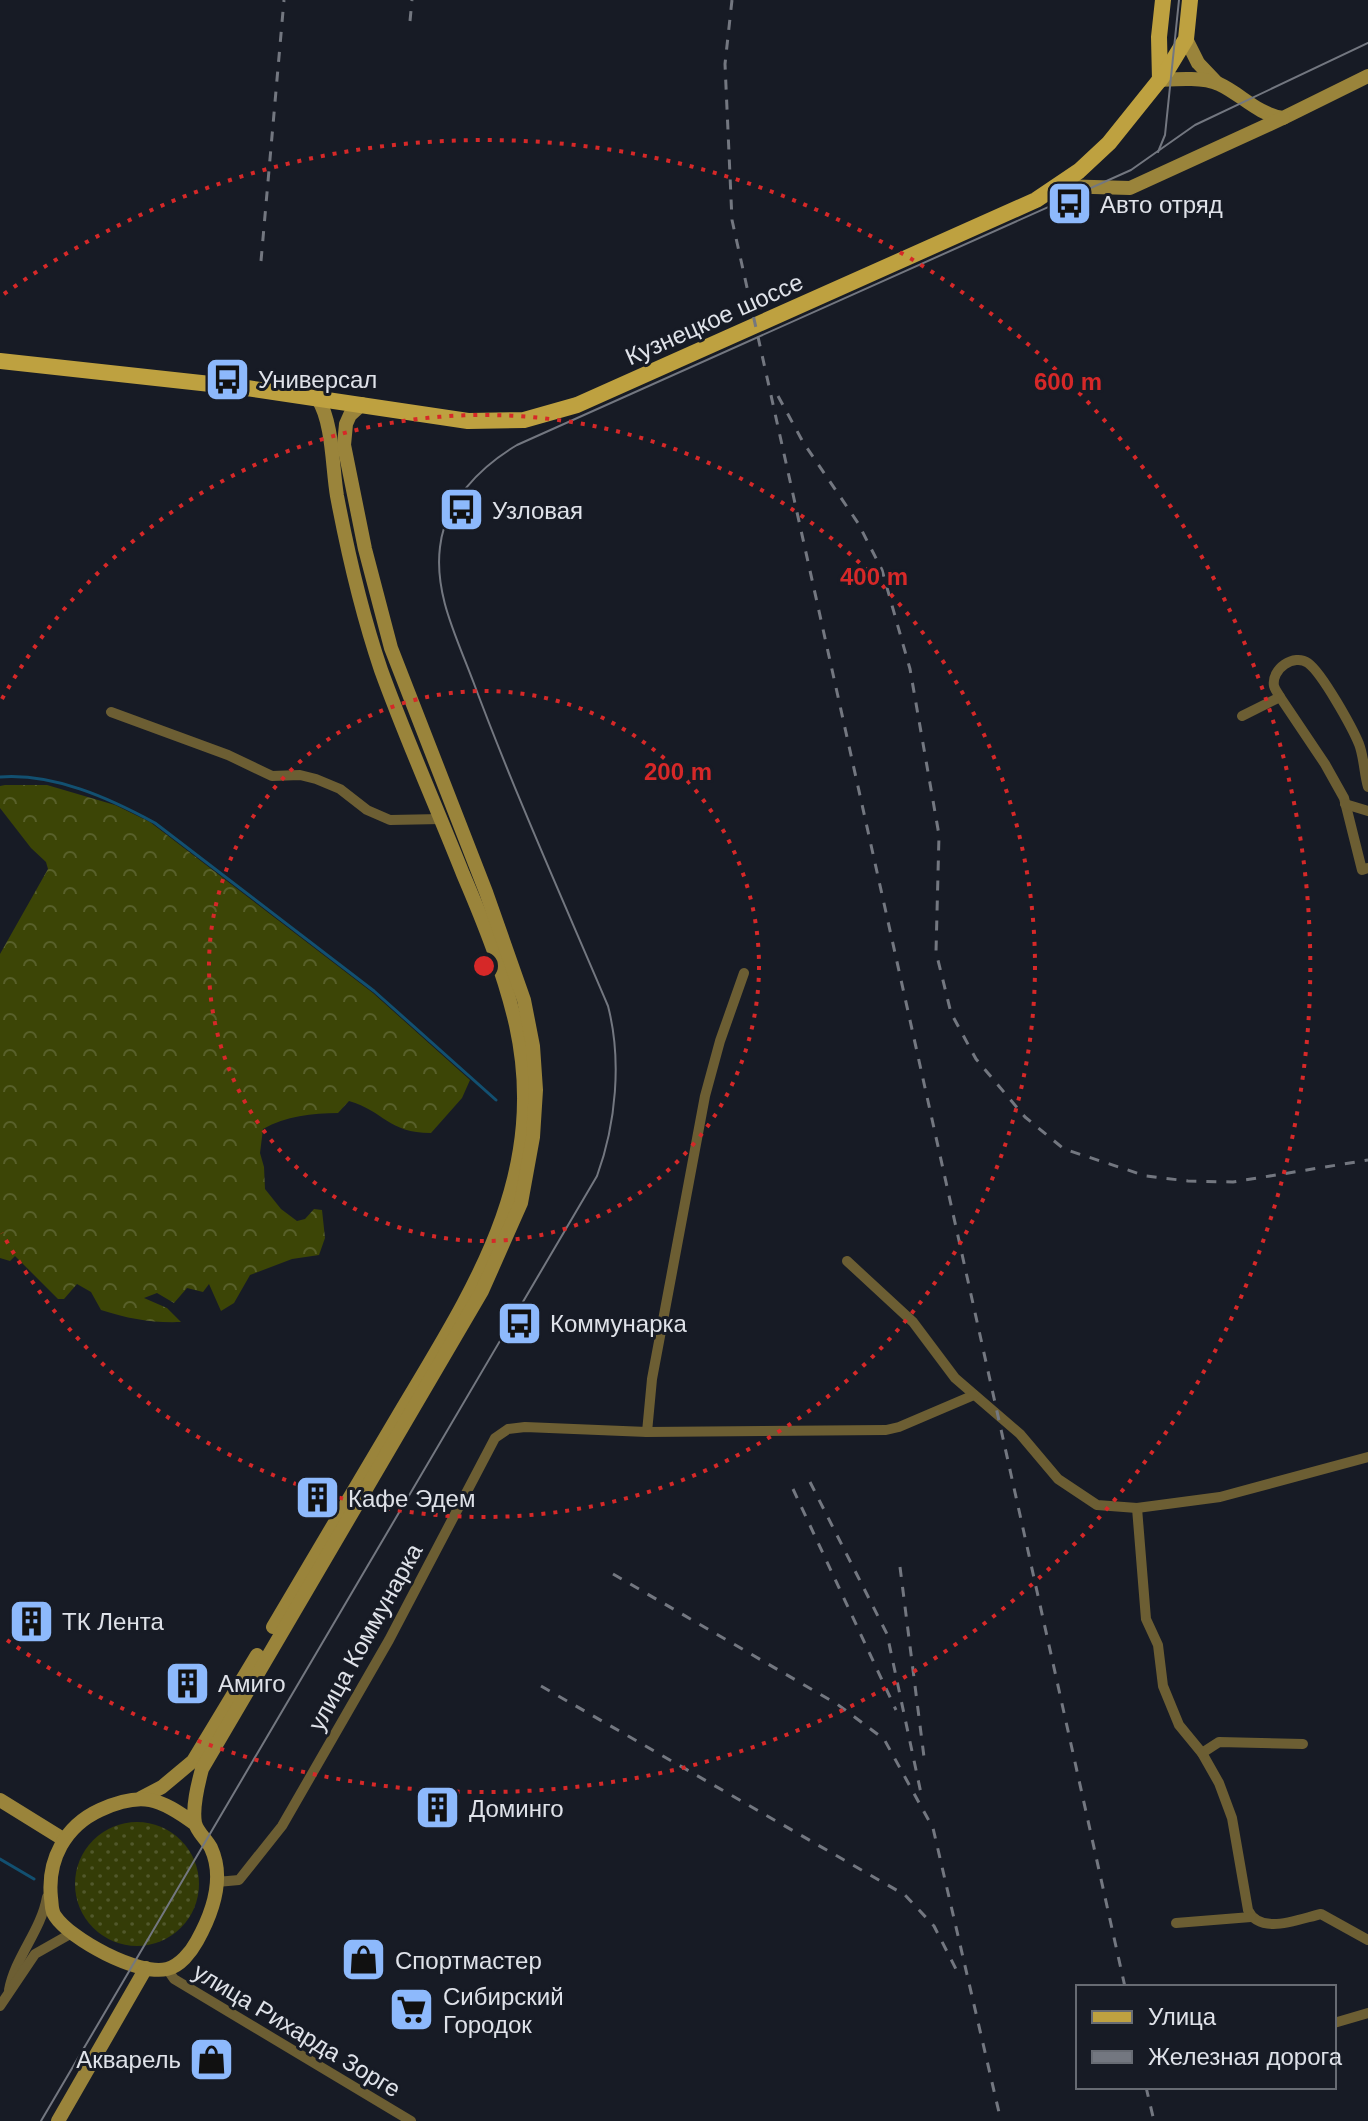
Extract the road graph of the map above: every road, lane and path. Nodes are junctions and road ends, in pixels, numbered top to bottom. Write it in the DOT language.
graph roads {
  1 [pos="1163,0"];
  2 [pos="1190,0"];
  3 [pos="1186,39"];
  4 [pos="1368,76"];
  5 [pos="1160,80"];
  6 [pos="1218,83"];
  7 [pos="1283,118"];
  8 [pos="1057,186"];
  9 [pos="0,361"];
  10 [pos="318,399"];
  11 [pos="362,404"];
  12 [pos="1280,697"];
  13 [pos="111,712"];
  14 [pos="1242,716"];
  15 [pos="1368,787"];
  16 [pos="1345,804"];
  17 [pos="1368,811"];
  18 [pos="441,819"];
  19 [pos="1368,868"];
  20 [pos="744,973"];
  21 [pos="847,1261"];
  22 [pos="974,1395"];
  23 [pos="647,1432"];
  24 [pos="1368,1457"];
  25 [pos="1137,1508"];
  26 [pos="1303,1744"];
  27 [pos="1202,1753"];
  28 [pos="141,1798"];
  29 [pos="0,1800"];
  30 [pos="195,1824"];
  31 [pos="63,1839"];
  32 [pos="217,1882"];
  33 [pos="50,1884"];
  34 [pos="1251,1917"];
  35 [pos="1176,1923"];
  36 [pos="72,1933"];
  37 [pos="1368,1940"];
  38 [pos="146,1968"];
  39 [pos="167,1969"];
  40 [pos="5,1987"];
  41 [pos="0,2006"];
  42 [pos="1368,2013"];
  43 [pos="1336,2022"];
  44 [pos="58,2121"];
  45 [pos="411,2121"];
  1 -- 5 [label="main road"];
  2 -- 3 [label="main road"];
  3 -- 5 [label="main road, Кузнецкое шоссе"];
  3 -- 6 [label="main road"];
  4 -- 7 [label="main road"];
  5 -- 6 [label="main road"];
  5 -- 8 [label="main road, Кузнецкое шоссе"];
  6 -- 7 [label="main road"];
  7 -- 8 [label="main road"];
  8 -- 11 [label="main road, Кузнецкое шоссе"];
  9 -- 10 [label="main road, Кузнецкое шоссе"];
  10 -- 11 [label="main road, Кузнецкое шоссе"];
  10 -- 18 [label="main road"];
  11 -- 30 [label="main road"];
  12 -- 14 [label="street"];
  12 -- 15 [label="street"];
  12 -- 16 [label="street"];
  13 -- 18 [label="street"];
  16 -- 17 [label="street"];
  16 -- 19 [label="street"];
  18 -- 28 [label="main road"];
  20 -- 23 [label="street"];
  21 -- 22 [label="street"];
  22 -- 23 [label="street, улица Коммунарка"];
  22 -- 25 [label="street"];
  23 -- 32 [label="street, улица Коммунарка"];
  24 -- 25 [label="street"];
  25 -- 27 [label="street"];
  26 -- 27 [label="street"];
  27 -- 34 [label="street"];
  28 -- 30 [label="main road"];
  28 -- 31 [label="main road"];
  29 -- 31 [label="main road"];
  30 -- 32 [label="main road"];
  31 -- 33 [label="main road"];
  32 -- 39 [label="main road"];
  33 -- 36 [label="main road"];
  33 -- 40 [label="street"];
  34 -- 35 [label="street"];
  34 -- 37 [label="street"];
  36 -- 38 [label="main road"];
  36 -- 40 [label="street"];
  38 -- 39 [label="main road"];
  38 -- 44 [label="main road"];
  39 -- 45 [label="street, улица Рихарда Зорге"];
  40 -- 41 [label="street"];
  42 -- 43 [label="street"];
}
